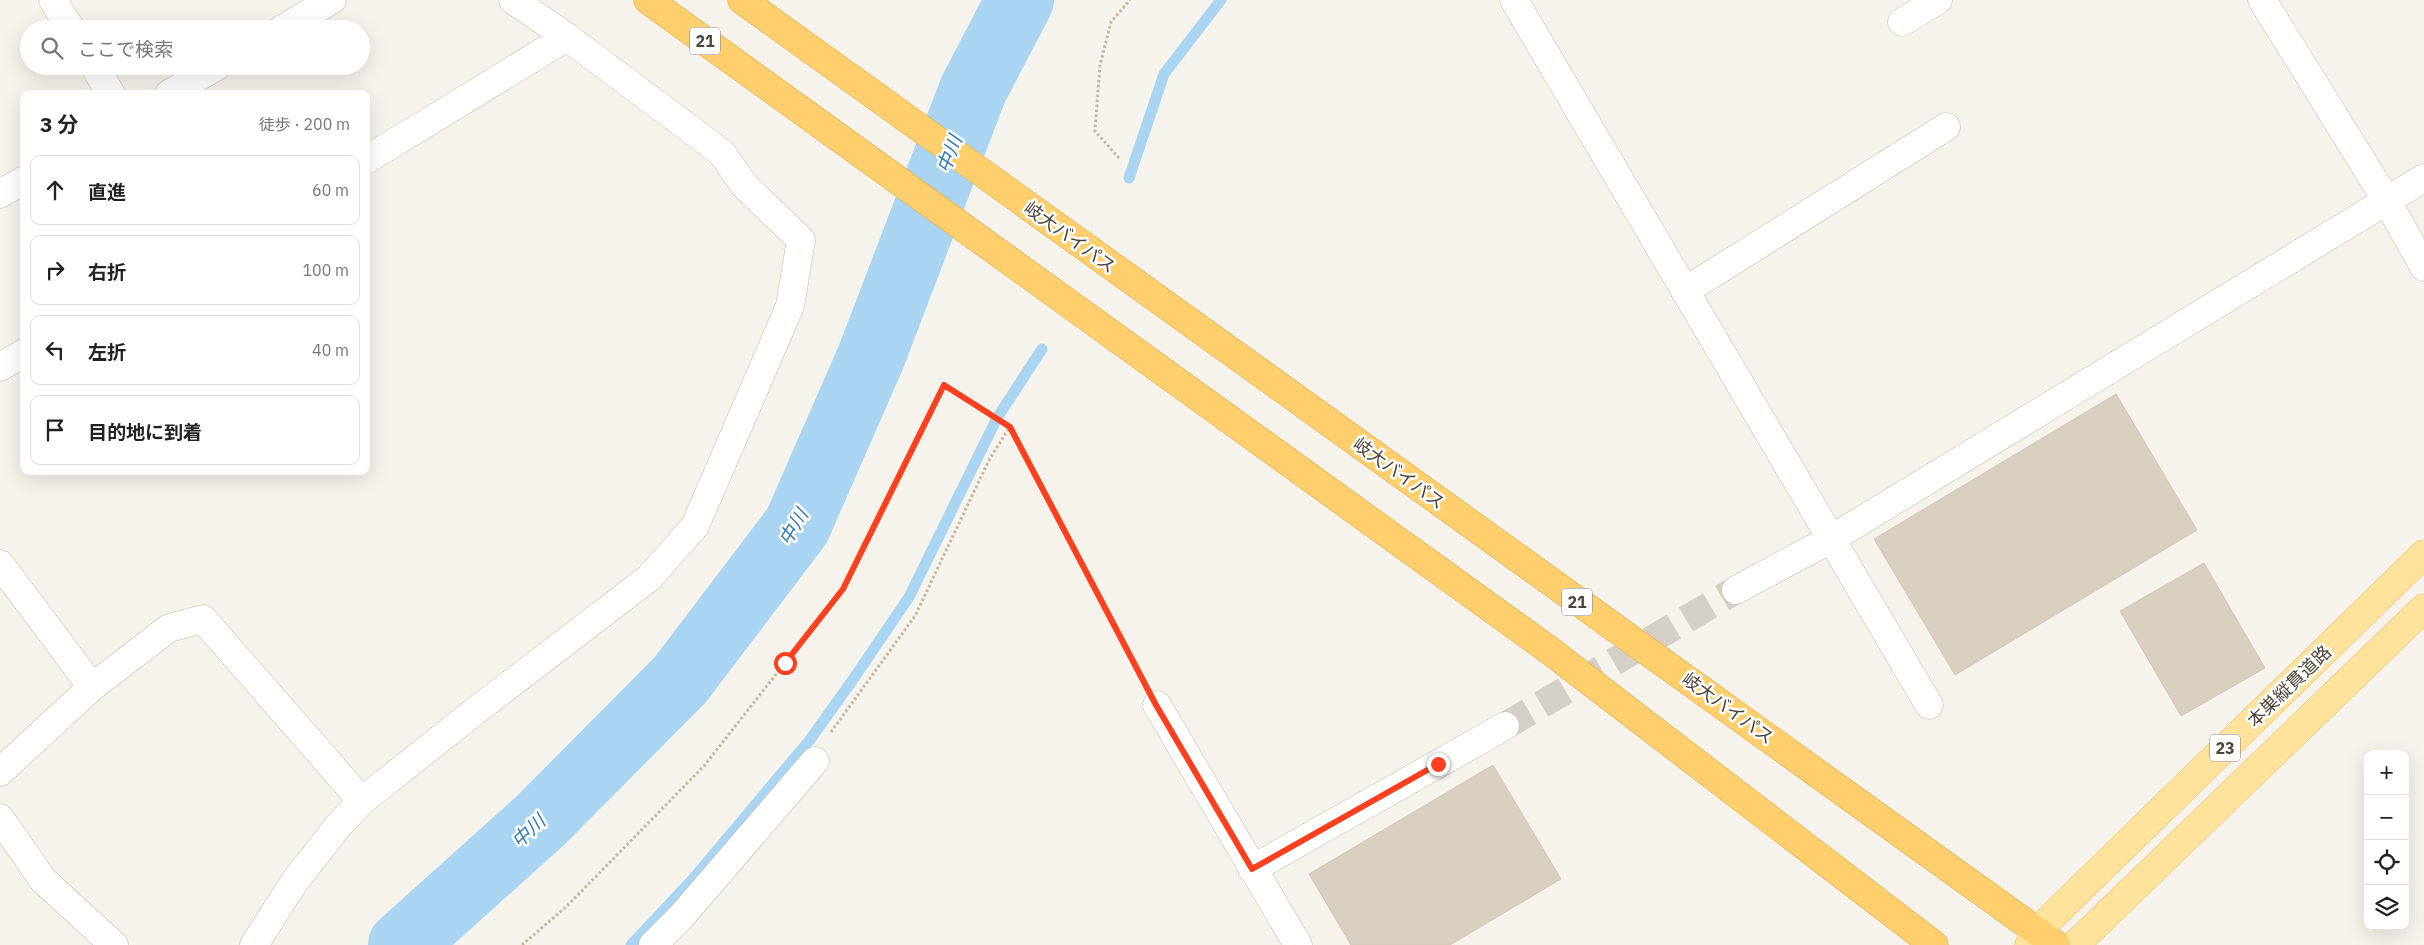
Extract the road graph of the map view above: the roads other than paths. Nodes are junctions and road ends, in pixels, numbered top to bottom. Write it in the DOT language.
graph roads {
  1 [pos="53,0"];
  2 [pos="332,0"];
  3 [pos="512,0"];
  4 [pos="648,0"];
  5 [pos="742,0"];
  6 [pos="1514,0"];
  7 [pos="1938,0"];
  8 [pos="2262,0"];
  9 [pos="65,20"];
  10 [pos="298,20"];
  11 [pos="1902,22"];
  12 [pos="567,37"];
  13 [pos="99,75"];
  14 [pos="202,75"];
  15 [pos="109,90"];
  16 [pos="176,90"];
  17 [pos="1946,127"];
  18 [pos="370,158"];
  19 [pos="2424,178"];
  20 [pos="20,182"];
  21 [pos="0,194"];
  22 [pos="2386,202"];
  23 [pos="2424,267"];
  24 [pos="1685,291"];
  25 [pos="20,355"];
  26 [pos="0,367"];
  27 [pos="1831,539"];
  28 [pos="2424,554"];
  29 [pos="0,564"];
  30 [pos="1736,590"];
  31 [pos="2424,608"];
  32 [pos="92,687"];
  33 [pos="1156,705"];
  34 [pos="1929,705"];
  35 [pos="1505,726"];
  36 [pos="815,761"];
  37 [pos="0,772"];
  38 [pos="362,802"];
  39 [pos="0,818"];
  40 [pos="1252,869"];
  41 [pos="2041,941"];
  42 [pos="114,945"];
  43 [pos="254,945"];
  44 [pos="653,945"];
  45 [pos="1298,945"];
  46 [pos="1934,945"];
  47 [pos="2075,945"];
  1 -- 9 [label="street"];
  2 -- 10 [label="street"];
  3 -- 12 [label="street"];
  4 -- 46 [label="highway, 21"];
  5 -- 41 [label="highway, 岐大バイパス / 21"];
  6 -- 24 [label="street"];
  7 -- 11 [label="street"];
  8 -- 22 [label="street"];
  12 -- 18 [label="street"];
  12 -- 38 [label="street"];
  13 -- 15 [label="street"];
  14 -- 16 [label="street"];
  17 -- 24 [label="street"];
  19 -- 22 [label="street"];
  20 -- 21 [label="street"];
  22 -- 23 [label="street"];
  22 -- 27 [label="street"];
  24 -- 27 [label="street"];
  25 -- 26 [label="street"];
  27 -- 30 [label="street"];
  27 -- 34 [label="street"];
  28 -- 41 [label="main road, 本巣縦貫道路 / 23"];
  29 -- 32 [label="street"];
  31 -- 47 [label="main road, 23"];
  32 -- 37 [label="street"];
  32 -- 38 [label="street"];
  33 -- 40 [label="street"];
  35 -- 40 [label="street"];
  36 -- 44 [label="street"];
  38 -- 43 [label="street"];
  39 -- 42 [label="street"];
  40 -- 45 [label="street"];
}
